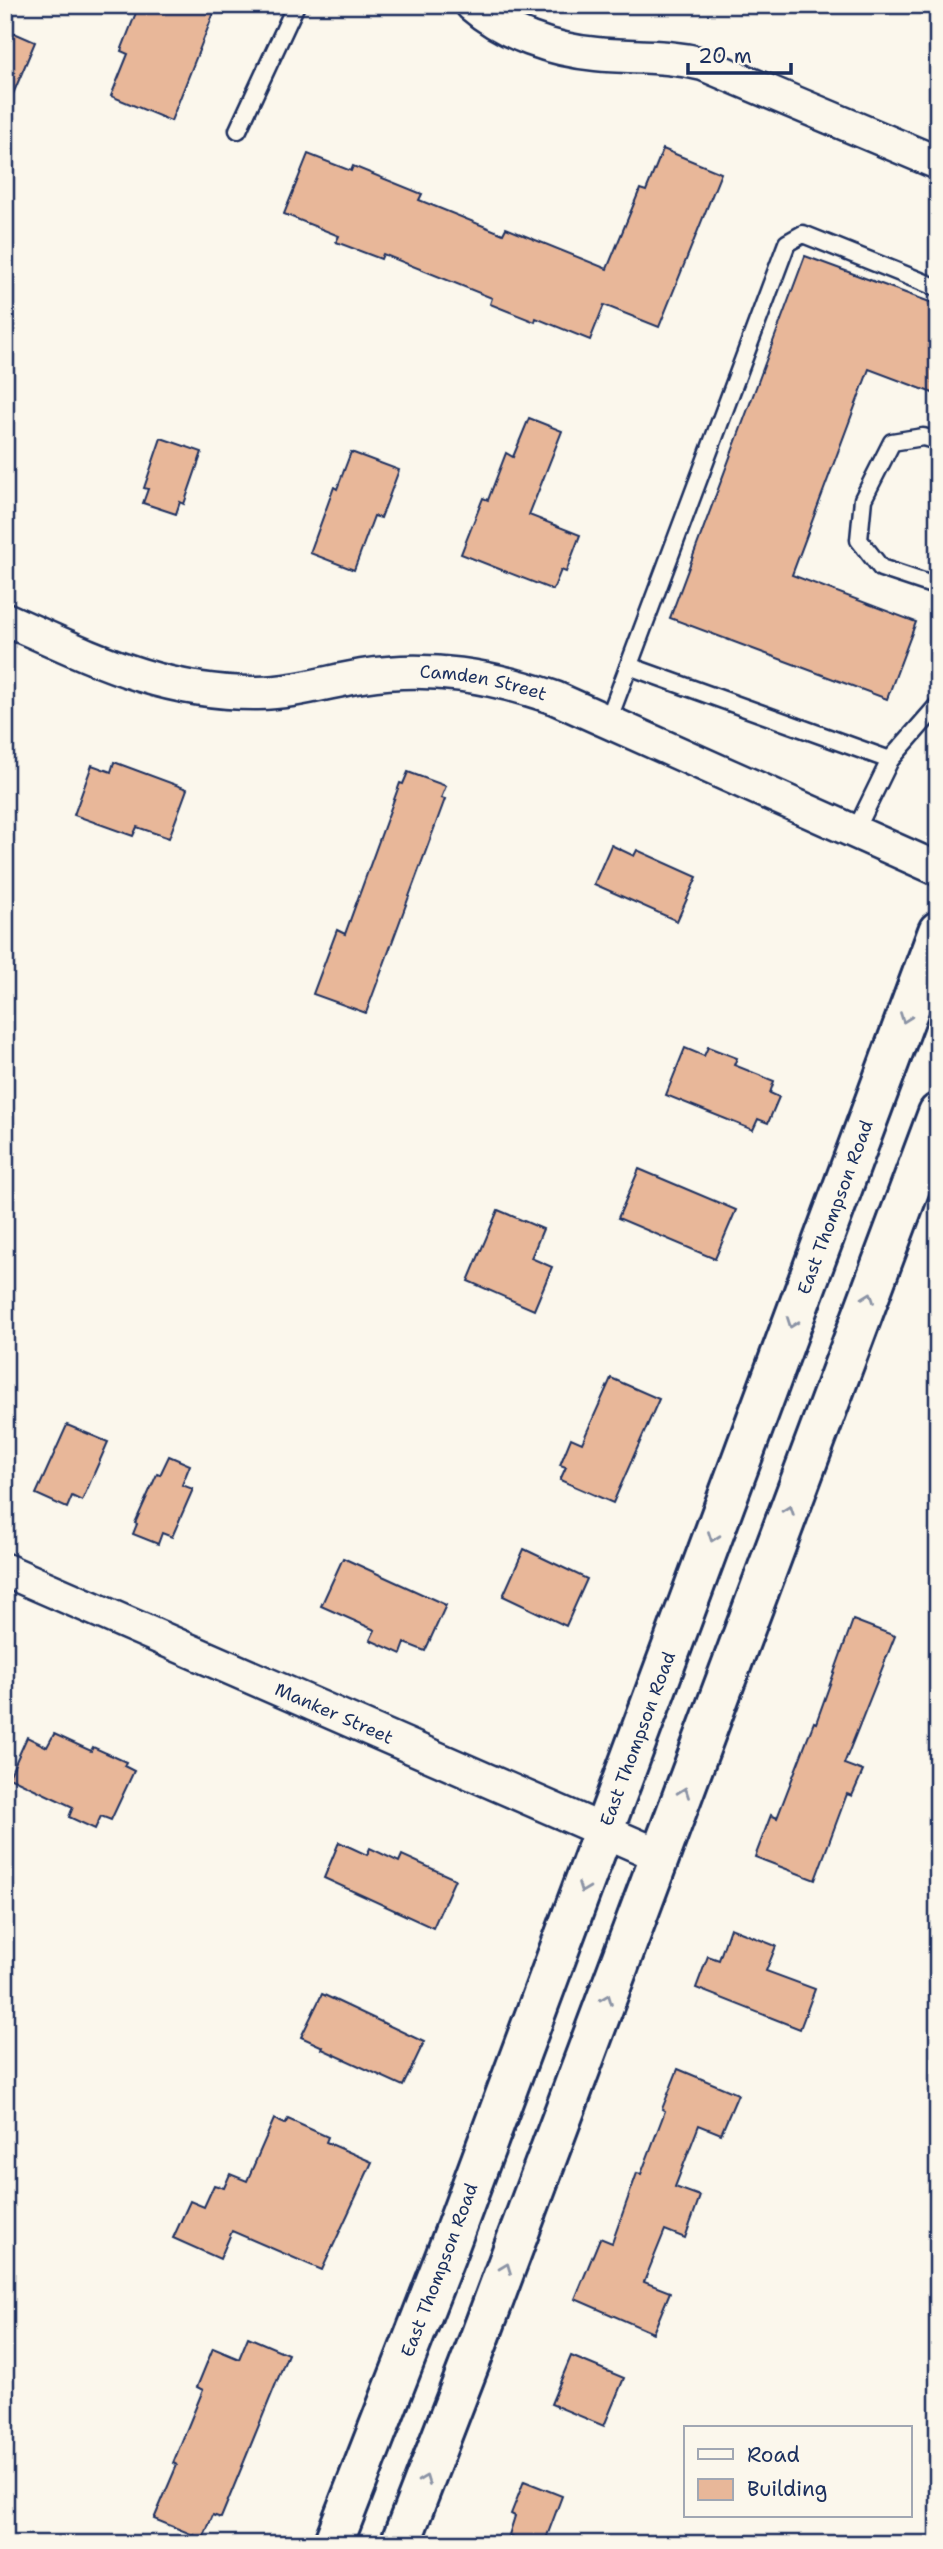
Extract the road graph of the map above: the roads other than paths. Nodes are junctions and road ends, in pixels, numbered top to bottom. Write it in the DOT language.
graph roads {
  1 [pos="296,5"];
  2 [pos="472,5"];
  3 [pos="238,130"];
  4 [pos="938,163"];
  5 [pos="938,288"];
  6 [pos="938,441"];
  7 [pos="938,587"];
  8 [pos="5,619"];
  9 [pos="629,666"];
  10 [pos="938,705"];
  11 [pos="608,721"];
  12 [pos="890,760"];
  13 [pos="855,832"];
  14 [pos="938,869"];
  15 [pos="938,931"];
  16 [pos="938,1112"];
  17 [pos="5,1570"];
  18 [pos="604,1831"];
  19 [pos="660,1856"];
  20 [pos="333,2544"];
  21 [pos="400,2544"];
  1 -- 3 [label="lane"];
  2 -- 4 [label="street"];
  5 -- 9 [label="lane"];
  6 -- 7 [label="lane"];
  8 -- 11 [label="street, Camden Street"];
  9 -- 11 [label="lane"];
  9 -- 12 [label="lane"];
  10 -- 12 [label="lane"];
  11 -- 13 [label="street, Camden Street"];
  12 -- 13 [label="lane"];
  13 -- 14 [label="street, Camden Street"];
  15 -- 18 [label="main road, East Thompson Road, one-way"];
  19 -- 16 [label="main road, one-way"];
  17 -- 18 [label="street, Manker Street"];
  18 -- 19 [label="street, Manker Street"];
  18 -- 20 [label="main road, East Thompson Road, one-way"];
  21 -- 19 [label="main road, one-way"];
}
